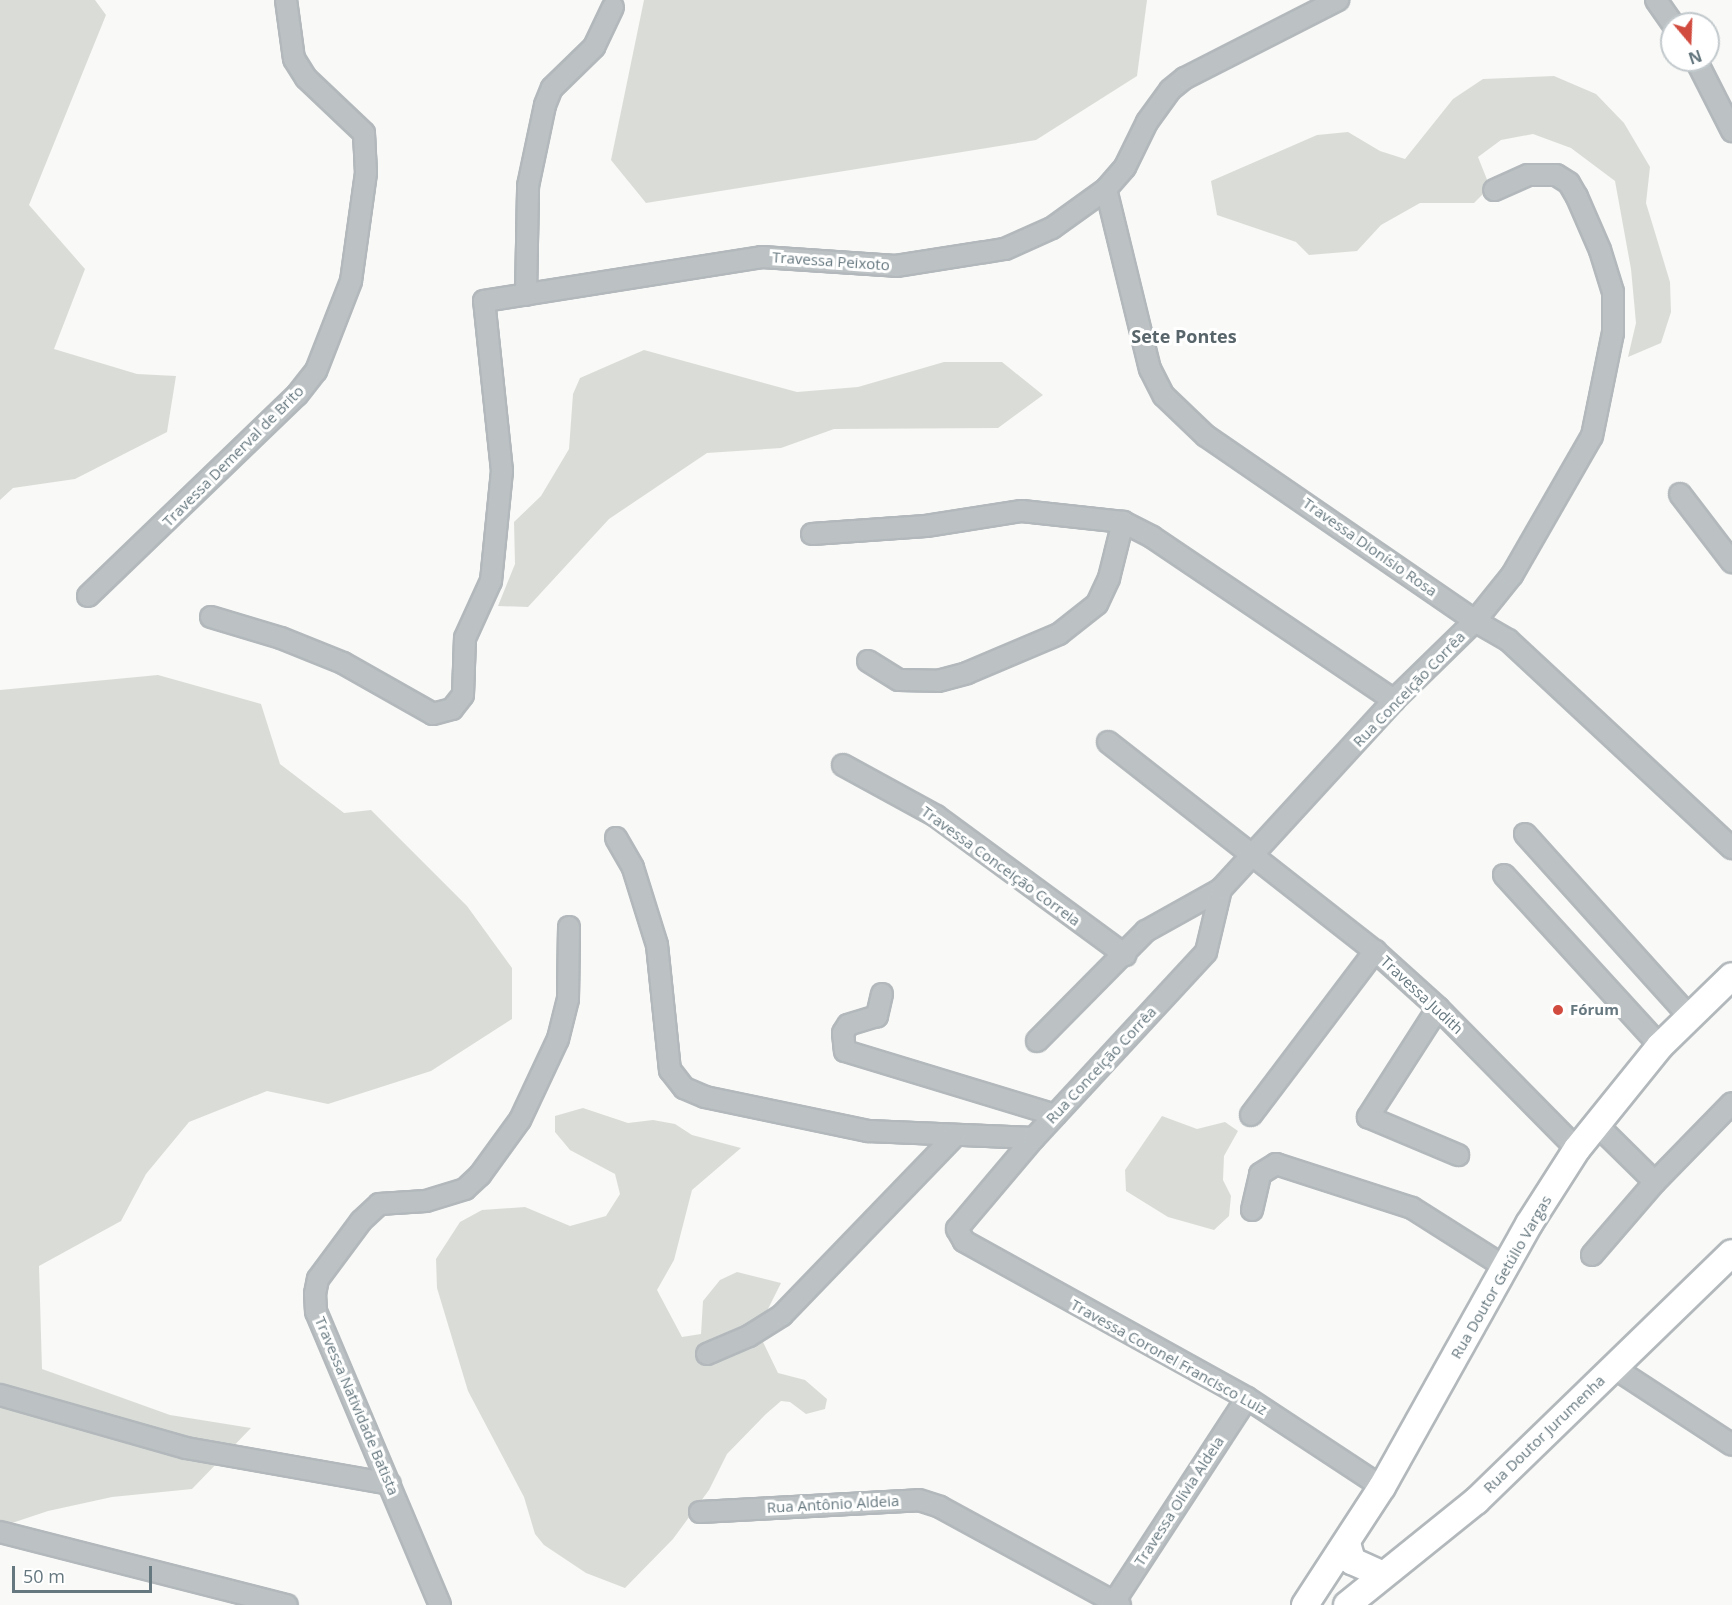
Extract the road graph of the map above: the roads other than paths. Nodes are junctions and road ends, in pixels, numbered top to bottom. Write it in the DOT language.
graph roads {
  1 [pos="286,0"];
  2 [pos="1338,0"];
  3 [pos="613,8"];
  4 [pos="1702,72"];
  5 [pos="1732,131"];
  6 [pos="1106,189"];
  7 [pos="1494,190"];
  8 [pos="526,294"];
  9 [pos="1680,494"];
  10 [pos="1124,522"];
  11 [pos="812,534"];
  12 [pos="1732,562"];
  13 [pos="88,596"];
  14 [pos="211,617"];
  15 [pos="1475,621"];
  16 [pos="868,660"];
  17 [pos="1394,700"];
  18 [pos="1108,742"];
  19 [pos="843,765"];
  20 [pos="1525,834"];
  21 [pos="616,838"];
  22 [pos="1732,848"];
  23 [pos="1252,858"];
  24 [pos="1504,875"];
  25 [pos="1221,889"];
  26 [pos="569,927"];
  27 [pos="1375,951"];
  28 [pos="1125,955"];
  29 [pos="1732,976"];
  30 [pos="882,994"];
  31 [pos="1438,1008"];
  32 [pos="1690,1017"];
  33 [pos="1037,1041"];
  34 [pos="1660,1046"];
  35 [pos="1732,1103"];
  36 [pos="1055,1115"];
  37 [pos="1251,1115"];
  38 [pos="1597,1125"];
  39 [pos="954,1137"];
  40 [pos="1034,1138"];
  41 [pos="1577,1149"];
  42 [pos="1458,1155"];
  43 [pos="1654,1182"];
  44 [pos="1252,1210"];
  45 [pos="957,1229"];
  46 [pos="1732,1253"];
  47 [pos="1592,1255"];
  48 [pos="1505,1267"];
  49 [pos="707,1354"];
  50 [pos="1613,1367"];
  51 [pos="0,1395"];
  52 [pos="1246,1398"];
  53 [pos="1732,1445"];
  54 [pos="390,1484"];
  55 [pos="1382,1486"];
  56 [pos="700,1512"];
  57 [pos="0,1532"];
  58 [pos="1347,1543"];
  59 [pos="1383,1575"];
  60 [pos="1116,1604"];
  61 [pos="287,1605"];
  62 [pos="440,1605"];
  63 [pos="1305,1605"];
  64 [pos="1347,1605"];
  1 -- 13 [label="street, Travessa Demerval de Brito"];
  2 -- 6 [label="street, Travessa Peixoto"];
  3 -- 8 [label="street"];
  4 -- 5 [label="street"];
  6 -- 8 [label="street, Travessa Peixoto"];
  6 -- 15 [label="street, Travessa Dionísio Rosa"];
  7 -- 15 [label="street, Rua Conceição Corrêa"];
  8 -- 14 [label="street, Travessa Peixoto"];
  9 -- 12 [label="street"];
  10 -- 11 [label="street"];
  10 -- 16 [label="street"];
  10 -- 17 [label="street"];
  15 -- 17 [label="street, Rua Conceição Corrêa"];
  15 -- 22 [label="street, Travessa Dionísio Rosa"];
  17 -- 23 [label="street, Rua Conceição Corrêa"];
  18 -- 23 [label="street, Travessa Judith"];
  19 -- 28 [label="street, Travessa Conceição Correia"];
  20 -- 32 [label="street"];
  21 -- 39 [label="street"];
  23 -- 25 [label="street, Rua Conceição Corrêa"];
  23 -- 27 [label="street, Travessa Judith"];
  24 -- 34 [label="street"];
  25 -- 28 [label="street, Rua Conceição Corrêa"];
  25 -- 36 [label="street, Rua Conceição Corrêa"];
  26 -- 54 [label="street, Travessa Natividade Batista"];
  27 -- 31 [label="street, Travessa Judith"];
  27 -- 37 [label="street"];
  28 -- 33 [label="street, Rua Conceição Corrêa"];
  29 -- 32 [label="main road, Rua Doutor Getúlio Vargas"];
  30 -- 36 [label="street"];
  31 -- 41 [label="street, Travessa Judith"];
  31 -- 42 [label="street"];
  32 -- 34 [label="main road, Rua Doutor Getúlio Vargas"];
  34 -- 38 [label="main road, Rua Doutor Getúlio Vargas"];
  35 -- 43 [label="street"];
  36 -- 40 [label="street, Rua Conceição Corrêa"];
  38 -- 41 [label="main road, Rua Doutor Getúlio Vargas"];
  38 -- 43 [label="street"];
  39 -- 40 [label="street"];
  39 -- 49 [label="street"];
  40 -- 45 [label="street, Rua Conceição Corrêa"];
  41 -- 48 [label="main road, Rua Doutor Getúlio Vargas"];
  43 -- 47 [label="street"];
  44 -- 48 [label="street"];
  45 -- 52 [label="street, Travessa Coronel Francisco Luiz"];
  46 -- 50 [label="main road, Rua Doutor Jurumenha"];
  48 -- 55 [label="main road, Rua Doutor Getúlio Vargas"];
  50 -- 53 [label="street"];
  50 -- 59 [label="main road, Rua Doutor Jurumenha"];
  51 -- 54 [label="street"];
  52 -- 55 [label="street, Travessa Coronel Francisco Luiz"];
  52 -- 60 [label="street, Travessa Olívia Aldeia"];
  54 -- 62 [label="street, Travessa Natividade Batista"];
  55 -- 58 [label="main road, Rua Doutor Getúlio Vargas"];
  56 -- 60 [label="street, Rua Antônio Aldeia"];
  57 -- 61 [label="street"];
  58 -- 59 [label="main road"];
  58 -- 63 [label="main road, Rua Doutor Getúlio Vargas"];
  59 -- 64 [label="main road, Rua Doutor Jurumenha"];
}
